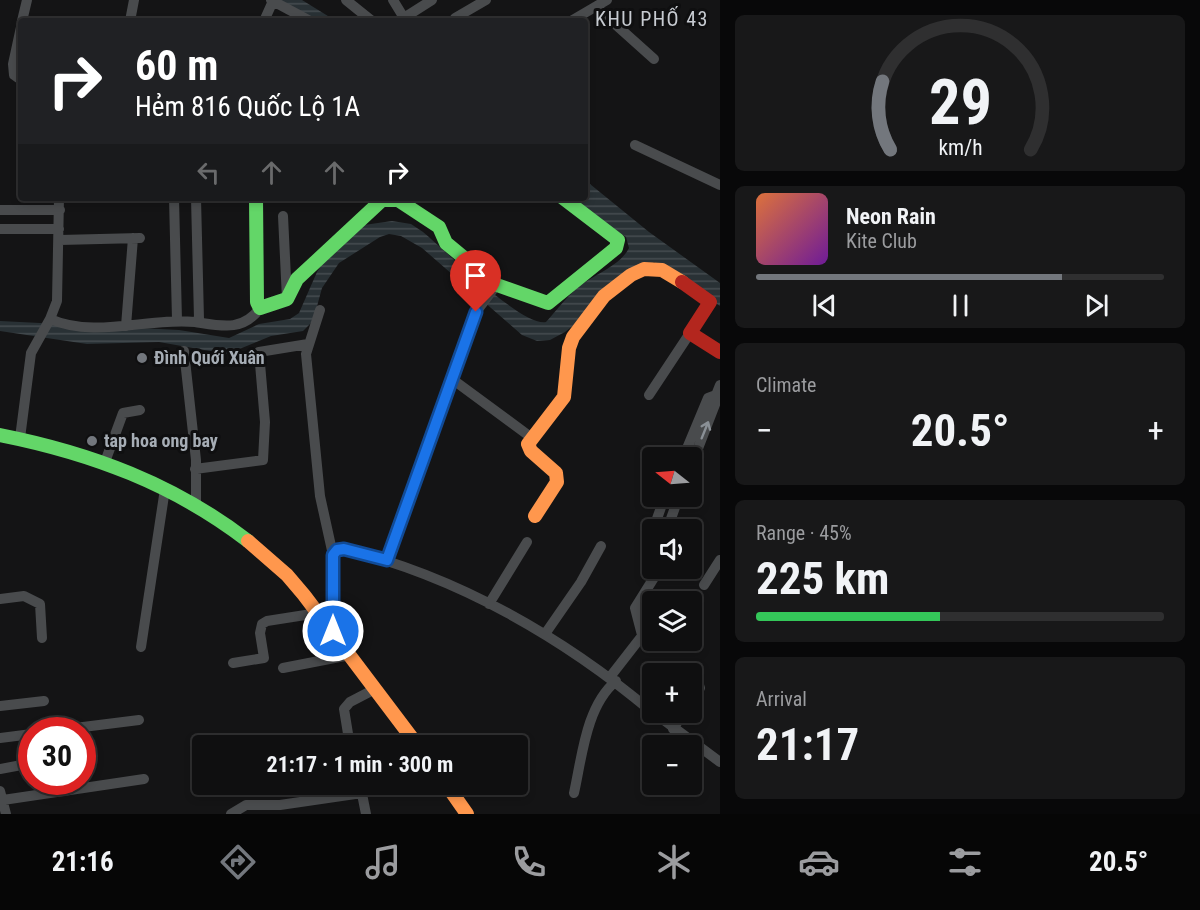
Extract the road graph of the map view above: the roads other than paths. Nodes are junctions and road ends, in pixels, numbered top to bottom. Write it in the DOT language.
graph roads {
  1 [pos="27,0"];
  2 [pos="134,0"];
  3 [pos="346,0"];
  4 [pos="393,0"];
  5 [pos="432,0"];
  6 [pos="486,0"];
  7 [pos="606,0"];
  8 [pos="272,1"];
  9 [pos="596,7"];
  10 [pos="23,18"];
  11 [pos="131,18"];
  12 [pos="265,18"];
  13 [pos="304,18"];
  14 [pos="368,18"];
  15 [pos="402,18"];
  16 [pos="404,18"];
  17 [pos="455,18"];
  18 [pos="576,18"];
  19 [pos="18,41"];
  20 [pos="654,59"];
  21 [pos="18,78"];
  22 [pos="635,145"];
  23 [pos="720,185"];
  24 [pos="174,201"];
  25 [pos="196,201"];
  26 [pos="256,201"];
  27 [pos="381,201"];
  28 [pos="400,201"];
  29 [pos="566,201"];
  30 [pos="59,204"];
  31 [pos="0,210"];
  32 [pos="283,216"];
  33 [pos="0,229"];
  34 [pos="59,234"];
  35 [pos="496,286"];
  36 [pos="286,299"];
  37 [pos="715,305"];
  38 [pos="260,308"];
  39 [pos="320,310"];
  40 [pos="177,320"];
  41 [pos="49,321"];
  42 [pos="195,322"];
  43 [pos="126,326"];
  44 [pos="690,333"];
  45 [pos="308,344"];
  46 [pos="184,351"];
  47 [pos="720,352"];
  48 [pos="452,379"];
  49 [pos="718,390"];
  50 [pos="649,395"];
  51 [pos="140,410"];
  52 [pos="0,435"];
  53 [pos="20,438"];
  54 [pos="532,438"];
  55 [pos="688,447"];
  56 [pos="699,447"];
  57 [pos="105,462"];
  58 [pos="195,469"];
  59 [pos="165,489"];
  60 [pos="195,506"];
  61 [pos="535,516"];
  62 [pos="527,542"];
  63 [pos="601,546"];
  64 [pos="333,555"];
  65 [pos="387,560"];
  66 [pos="720,560"];
  67 [pos="704,585"];
  68 [pos="642,597"];
  69 [pos="0,599"];
  70 [pos="489,604"];
  71 [pos="318,613"];
  72 [pos="333,631"];
  73 [pos="545,634"];
  74 [pos="642,634"];
  75 [pos="42,638"];
  76 [pos="141,646"];
  77 [pos="350,656"];
  78 [pos="233,663"];
  79 [pos="283,668"];
  80 [pos="613,679"];
  81 [pos="375,688"];
  82 [pos="44,701"];
  83 [pos="642,703"];
  84 [pos="0,706"];
  85 [pos="139,720"];
  86 [pos="666,723"];
  87 [pos="677,723"];
  88 [pos="96,725"];
  89 [pos="673,729"];
  90 [pos="348,735"];
  91 [pos="410,735"];
  92 [pos="18,736"];
  93 [pos="0,738"];
  94 [pos="720,762"];
  95 [pos="18,766"];
  96 [pos="0,769"];
  97 [pos="144,779"];
  98 [pos="574,794"];
  99 [pos="1,795"];
  100 [pos="331,795"];
  101 [pos="362,795"];
  102 [pos="454,795"];
  103 [pos="6,814"];
  104 [pos="231,814"];
  105 [pos="366,814"];
  106 [pos="467,814"];
  1 -- 10 [label="street"];
  2 -- 11 [label="street"];
  3 -- 14 [label="street"];
  4 -- 15 [label="street"];
  5 -- 16 [label="street"];
  6 -- 17 [label="street"];
  7 -- 9 [label="street"];
  8 -- 12 [label="street"];
  8 -- 13 [label="street"];
  9 -- 18 [label="street"];
  9 -- 20 [label="street"];
  19 -- 21 [label="street"];
  22 -- 23 [label="street"];
  24 -- 40 [label="street"];
  25 -- 42 [label="street"];
  26 -- 38 [label="street"];
  27 -- 36 [label="street"];
  28 -- 35 [label="street"];
  29 -- 35 [label="street"];
  30 -- 31 [label="street"];
  30 -- 34 [label="street"];
  32 -- 36 [label="street"];
  33 -- 34 [label="street"];
  34 -- 41 [label="street"];
  34 -- 43 [label="street"];
  35 -- 48 [label="street"];
  36 -- 38 [label="street"];
  37 -- 44 [label="street"];
  37 -- 54 [label="street"];
  38 -- 42 [label="street"];
  39 -- 45 [label="street"];
  40 -- 42 [label="street"];
  40 -- 43 [label="street"];
  41 -- 43 [label="street"];
  41 -- 53 [label="street"];
  44 -- 47 [label="street"];
  44 -- 50 [label="street"];
  45 -- 58 [label="street"];
  45 -- 64 [label="street"];
  46 -- 58 [label="street"];
  48 -- 54 [label="street"];
  48 -- 65 [label="street"];
  49 -- 55 [label="street"];
  56 -- 49 [label="street, one-way"];
  51 -- 57 [label="street"];
  52 -- 53 [label="street"];
  53 -- 57 [label="street"];
  54 -- 61 [label="street"];
  57 -- 59 [label="street"];
  58 -- 60 [label="street"];
  59 -- 60 [label="street"];
  59 -- 76 [label="street"];
  60 -- 71 [label="street"];
  62 -- 70 [label="street"];
  63 -- 73 [label="street"];
  64 -- 65 [label="street"];
  64 -- 72 [label="street"];
  65 -- 70 [label="street"];
  66 -- 67 [label="street"];
  68 -- 74 [label="street"];
  69 -- 75 [label="street"];
  70 -- 73 [label="street"];
  71 -- 72 [label="street"];
  71 -- 78 [label="street"];
  72 -- 77 [label="street"];
  73 -- 80 [label="street"];
  74 -- 80 [label="street"];
  77 -- 79 [label="street"];
  77 -- 81 [label="street"];
  80 -- 83 [label="street"];
  80 -- 98 [label="street"];
  81 -- 90 [label="street"];
  81 -- 91 [label="street"];
  82 -- 84 [label="street"];
  85 -- 88 [label="street"];
  86 -- 89 [label="street"];
  87 -- 89 [label="street"];
  89 -- 94 [label="street"];
  92 -- 93 [label="street"];
  95 -- 96 [label="street"];
  97 -- 99 [label="street"];
  99 -- 103 [label="street"];
  100 -- 104 [label="street"];
  101 -- 105 [label="street"];
  102 -- 106 [label="street"];
}
